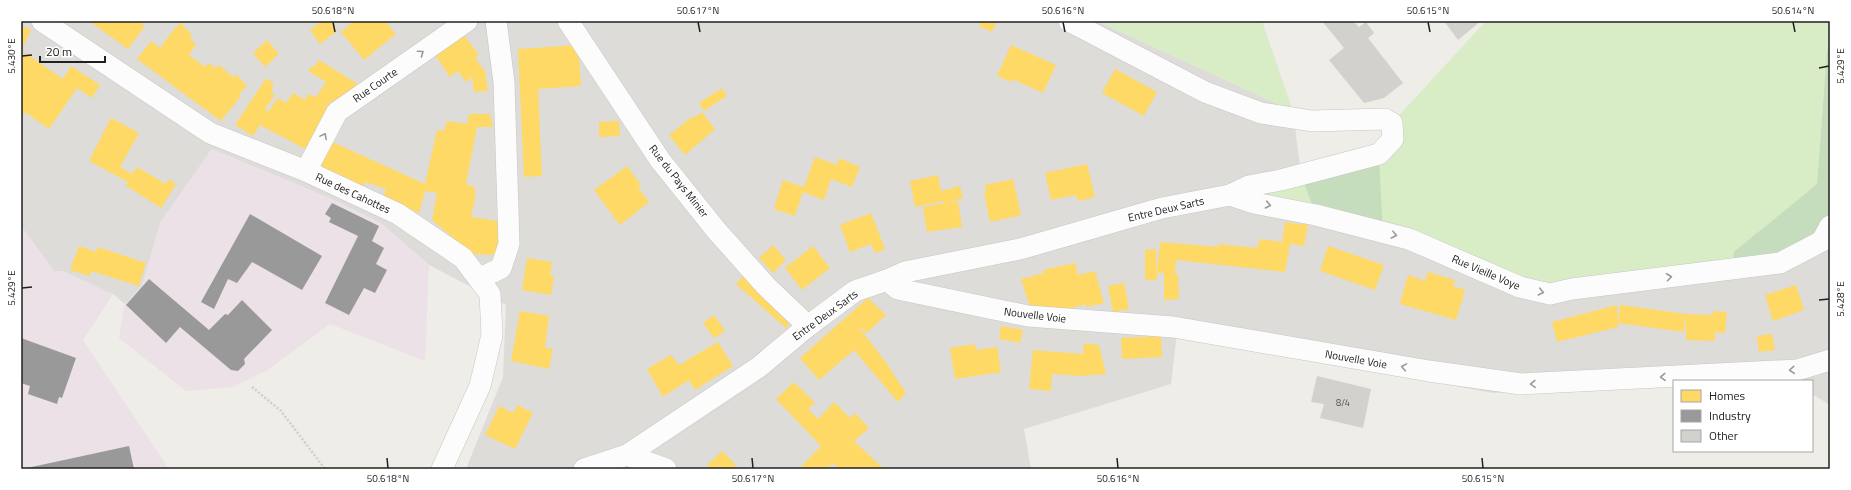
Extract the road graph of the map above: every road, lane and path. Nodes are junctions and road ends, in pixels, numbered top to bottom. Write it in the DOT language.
graph roads {
  1 [pos="42,21"];
  2 [pos="467,21"];
  3 [pos="496,21"];
  4 [pos="568,21"];
  5 [pos="1070,21"];
  6 [pos="306,171"];
  7 [pos="1230,195"];
  8 [pos="1830,226"];
  9 [pos="479,279"];
  10 [pos="887,280"];
  11 [pos="808,326"];
  12 [pos="1830,360"];
  13 [pos="252,386"];
  14 [pos="627,454"];
  15 [pos="325,469"];
  16 [pos="442,469"];
  17 [pos="584,469"];
  18 [pos="666,469"];
  1 -- 6 [label="street, Rue des Cahottes"];
  6 -- 2 [label="street, Rue Courte, one-way"];
  3 -- 9 [label="street"];
  4 -- 11 [label="street, Rue du Pays Minier"];
  5 -- 7 [label="street, Entre Deux Sarts"];
  6 -- 9 [label="street, Rue des Cahottes"];
  7 -- 8 [label="street, Rue Vieille Voye, one-way"];
  7 -- 10 [label="street, Entre Deux Sarts"];
  9 -- 16 [label="street, Rue des Cahottes"];
  10 -- 11 [label="street, Entre Deux Sarts"];
  12 -- 10 [label="street, Nouvelle Voie, one-way"];
  11 -- 14 [label="street, Entre Deux Sarts"];
  13 -- 15 [label="path"];
  14 -- 17 [label="street, Entre Deux Sarts"];
  14 -- 18 [label="street"];
}
